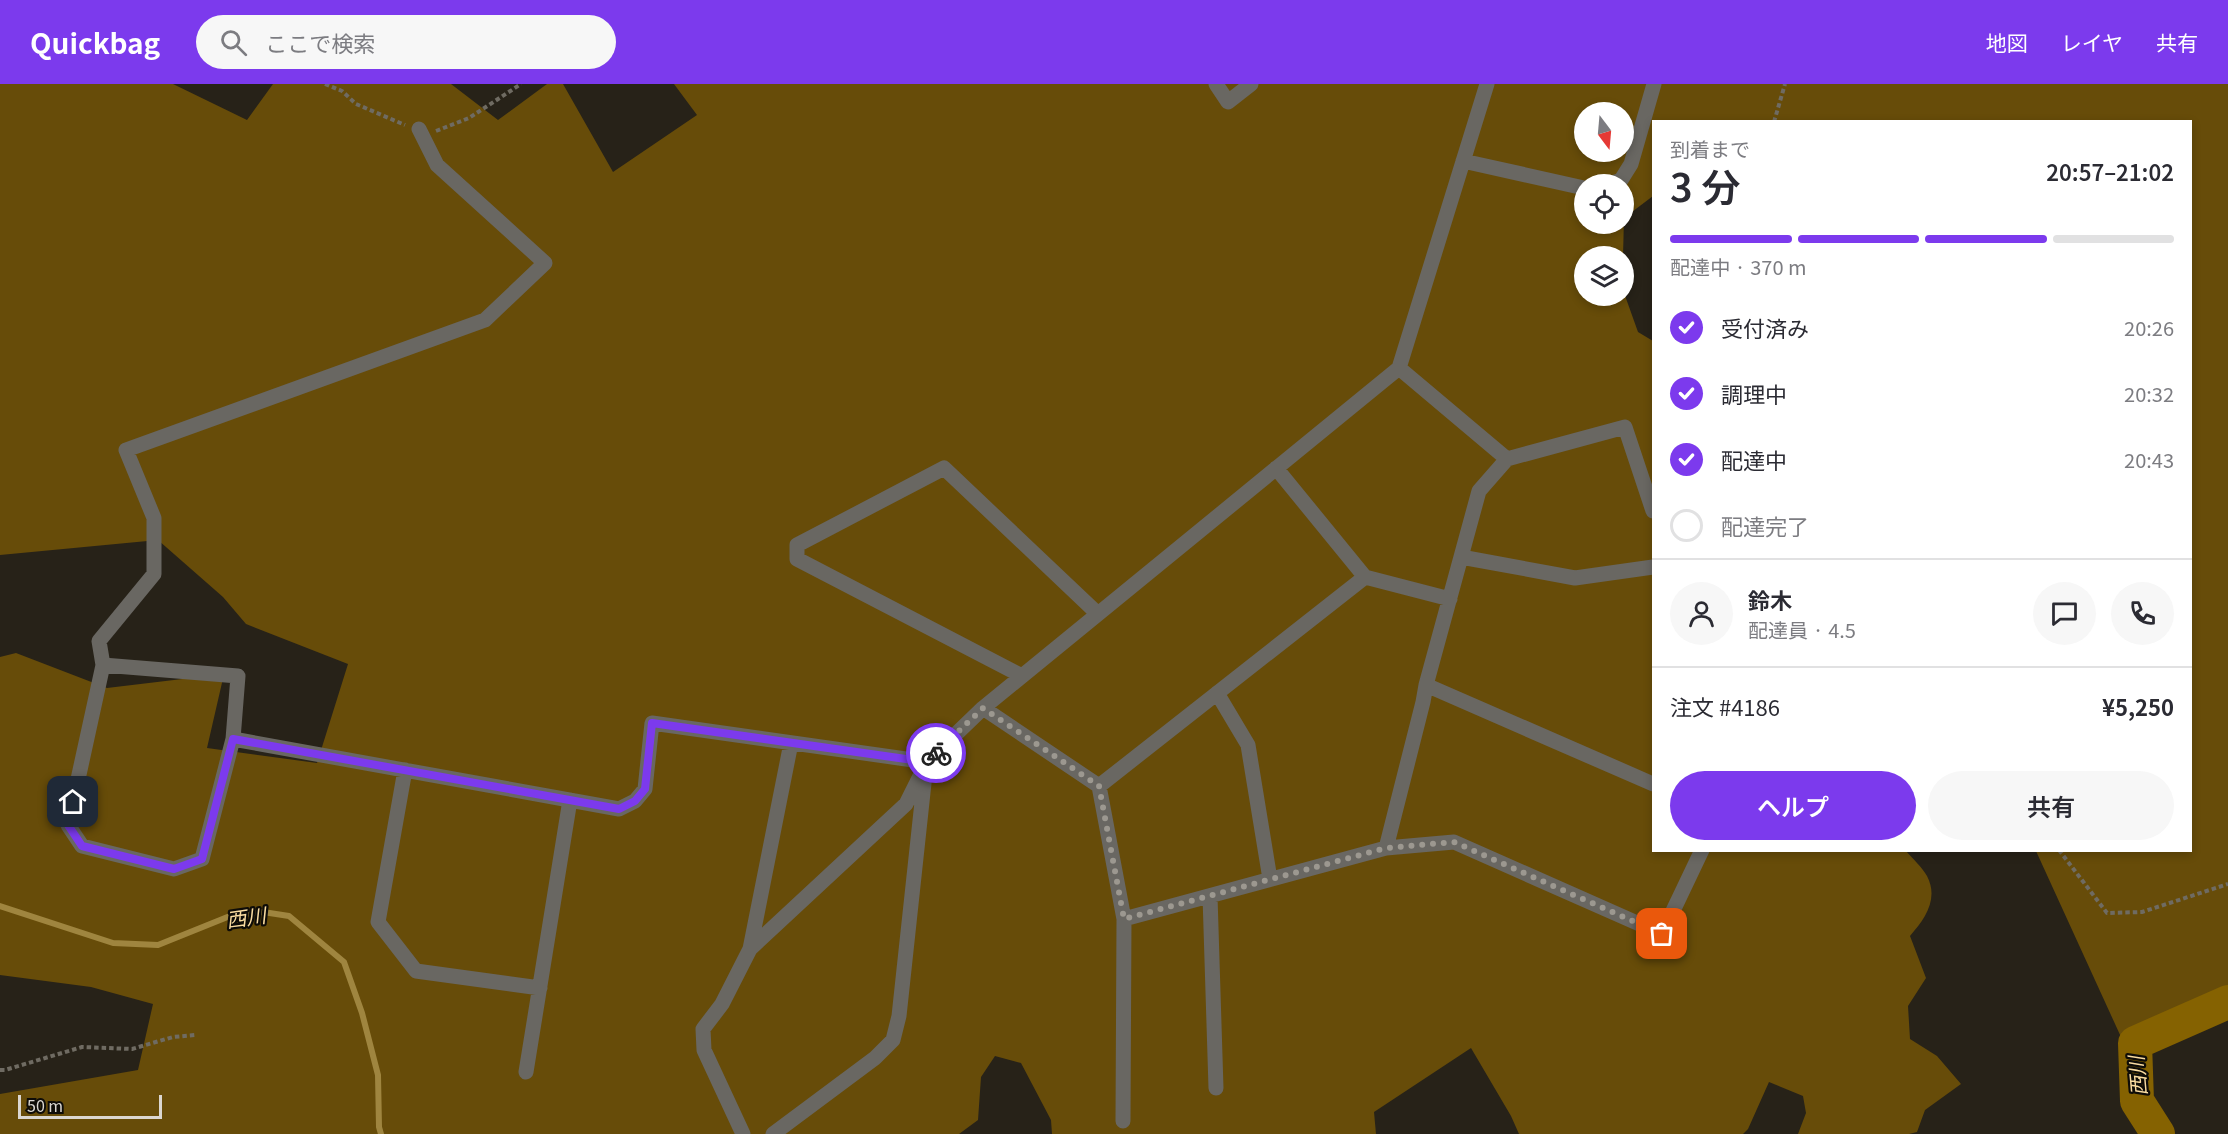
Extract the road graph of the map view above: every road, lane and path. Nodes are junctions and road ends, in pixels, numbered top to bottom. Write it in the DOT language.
graph roads {
  1 [pos="325,84"];
  2 [pos="521,84"];
  3 [pos="1216,84"];
  4 [pos="1251,84"];
  5 [pos="1487,84"];
  6 [pos="1654,84"];
  7 [pos="1785,84"];
  8 [pos="1775,120"];
  9 [pos="419,129"];
  10 [pos="1463,161"];
  11 [pos="1625,174"];
  12 [pos="1574,186"];
  13 [pos="1399,368"];
  14 [pos="1507,459"];
  15 [pos="1276,468"];
  16 [pos="1652,508"];
  17 [pos="1461,557"];
  18 [pos="1652,567"];
  19 [pos="1365,577"];
  20 [pos="1450,599"];
  21 [pos="1098,614"];
  22 [pos="103,665"];
  23 [pos="1022,676"];
  24 [pos="1426,685"];
  25 [pos="1217,693"];
  26 [pos="983,708"];
  27 [pos="233,739"];
  28 [pos="791,743"];
  29 [pos="927,762"];
  30 [pos="405,770"];
  31 [pos="1652,784"];
  32 [pos="1099,786"];
  33 [pos="570,800"];
  34 [pos="1386,848"];
  35 [pos="1701,852"];
  36 [pos="2061,852"];
  37 [pos="1270,879"];
  38 [pos="2228,884"];
  39 [pos="1210,896"];
  40 [pos="1124,919"];
  41 [pos="750,949"];
  42 [pos="540,988"];
  43 [pos="195,1035"];
  44 [pos="0,1070"];
  45 [pos="526,1072"];
  46 [pos="1216,1088"];
  47 [pos="1123,1121"];
  48 [pos="743,1134"];
  49 [pos="773,1134"];
  1 -- 9 [label="path"];
  2 -- 9 [label="path"];
  3 -- 4 [label="street"];
  5 -- 10 [label="street"];
  6 -- 11 [label="street"];
  7 -- 8 [label="path"];
  9 -- 22 [label="street"];
  10 -- 12 [label="street"];
  10 -- 13 [label="street"];
  13 -- 14 [label="street"];
  13 -- 15 [label="street"];
  14 -- 16 [label="street"];
  14 -- 17 [label="street"];
  15 -- 19 [label="street"];
  15 -- 21 [label="street"];
  17 -- 18 [label="street"];
  17 -- 20 [label="street"];
  19 -- 20 [label="street"];
  19 -- 25 [label="street"];
  20 -- 24 [label="street"];
  21 -- 23 [label="street"];
  21 -- 23 [label="street"];
  22 -- 27 [label="street"];
  22 -- 27 [label="street"];
  23 -- 26 [label="street"];
  24 -- 31 [label="street"];
  24 -- 34 [label="street"];
  25 -- 32 [label="street"];
  25 -- 37 [label="street"];
  26 -- 29 [label="street"];
  26 -- 32 [label="street"];
  27 -- 30 [label="street"];
  28 -- 29 [label="street"];
  28 -- 33 [label="street"];
  28 -- 41 [label="street"];
  29 -- 41 [label="street"];
  29 -- 49 [label="street"];
  30 -- 33 [label="street"];
  30 -- 42 [label="street"];
  32 -- 40 [label="street"];
  33 -- 42 [label="street"];
  34 -- 35 [label="street"];
  34 -- 37 [label="street"];
  36 -- 38 [label="path"];
  37 -- 39 [label="street"];
  39 -- 40 [label="street"];
  39 -- 46 [label="street"];
  40 -- 47 [label="street"];
  41 -- 48 [label="street"];
  42 -- 45 [label="street"];
  43 -- 44 [label="path"];
}
